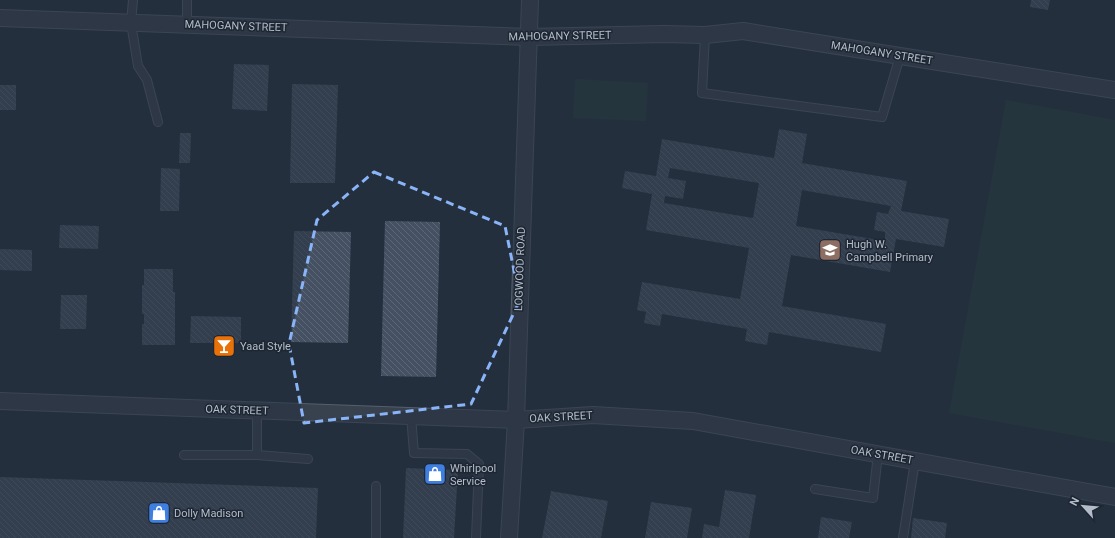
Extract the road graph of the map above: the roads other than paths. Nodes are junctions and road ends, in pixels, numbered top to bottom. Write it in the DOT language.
graph roads {
  1 [pos="133,0"];
  2 [pos="187,0"];
  3 [pos="530,0"];
  4 [pos="0,18"];
  5 [pos="131,23"];
  6 [pos="188,25"];
  7 [pos="705,35"];
  8 [pos="528,38"];
  9 [pos="900,56"];
  10 [pos="1115,90"];
  11 [pos="158,122"];
  12 [pos="0,402"];
  13 [pos="257,411"];
  14 [pos="411,416"];
  15 [pos="516,420"];
  16 [pos="878,454"];
  17 [pos="184,455"];
  18 [pos="257,455"];
  19 [pos="308,459"];
  20 [pos="915,461"];
  21 [pos="376,486"];
  22 [pos="815,489"];
  23 [pos="1115,497"];
  24 [pos="376,538"];
  25 [pos="476,538"];
  26 [pos="510,538"];
  27 [pos="903,538"];
  1 -- 5 [label="lane"];
  2 -- 6 [label="lane"];
  3 -- 8 [label="street, LOGWOOD ROAD"];
  4 -- 5 [label="street, MAHOGANY STREET"];
  5 -- 6 [label="street, MAHOGANY STREET"];
  5 -- 11 [label="lane"];
  6 -- 8 [label="street, MAHOGANY STREET"];
  7 -- 8 [label="street, MAHOGANY STREET"];
  7 -- 9 [label="street, MAHOGANY STREET"];
  7 -- 9 [label="lane"];
  8 -- 15 [label="street, LOGWOOD ROAD"];
  9 -- 10 [label="street, MAHOGANY STREET"];
  12 -- 13 [label="street, OAK STREET"];
  13 -- 14 [label="street, OAK STREET"];
  13 -- 18 [label="lane"];
  14 -- 15 [label="street, OAK STREET"];
  14 -- 25 [label="lane"];
  15 -- 16 [label="street, OAK STREET"];
  15 -- 26 [label="street, LOGWOOD ROAD"];
  16 -- 20 [label="street, OAK STREET"];
  16 -- 22 [label="lane"];
  17 -- 18 [label="lane"];
  18 -- 19 [label="lane"];
  20 -- 23 [label="street, OAK STREET"];
  20 -- 27 [label="lane"];
  21 -- 24 [label="lane"];
}
